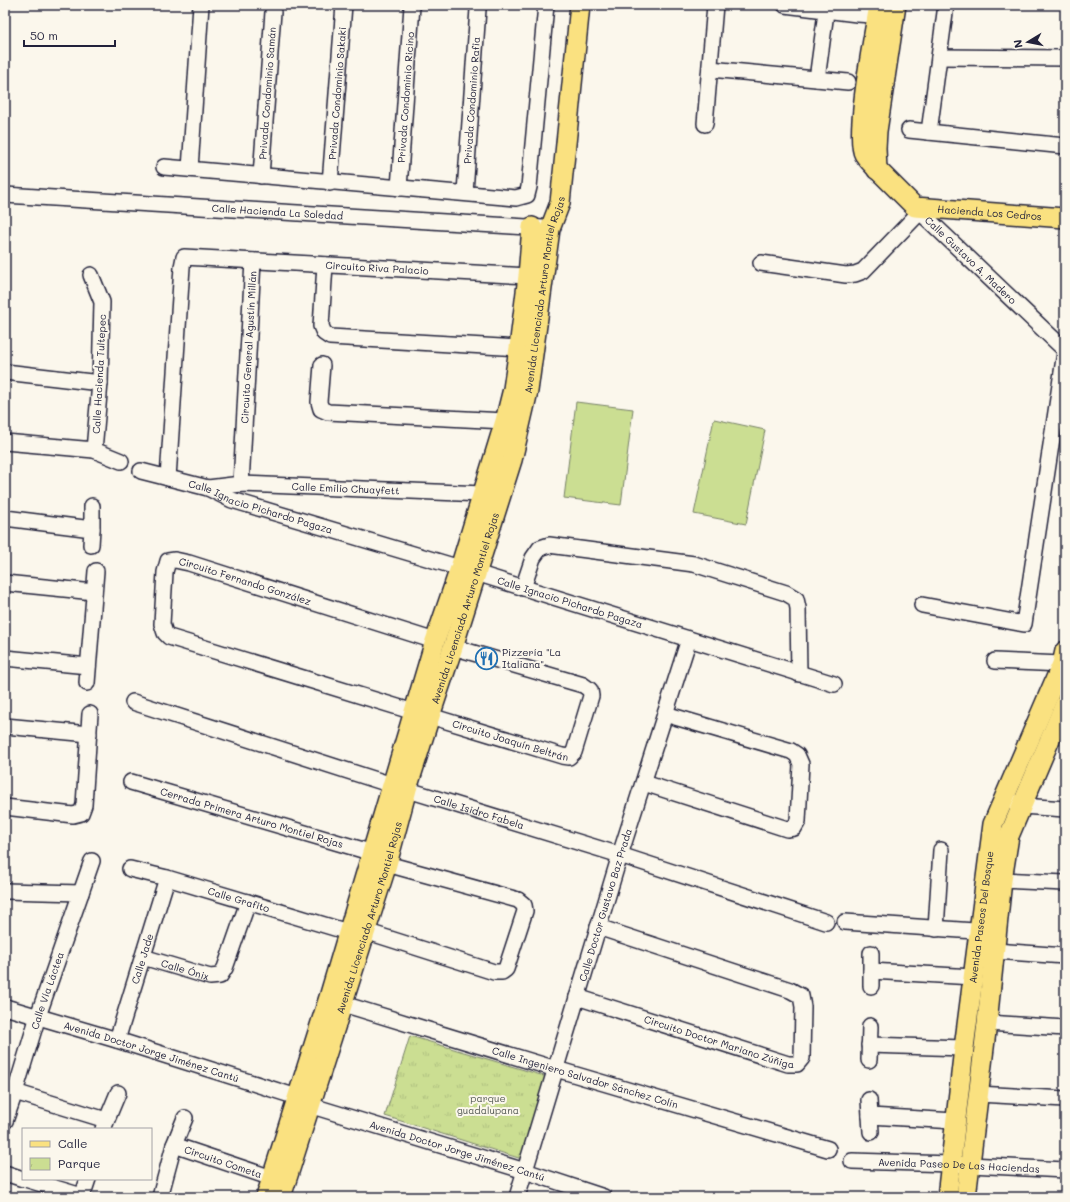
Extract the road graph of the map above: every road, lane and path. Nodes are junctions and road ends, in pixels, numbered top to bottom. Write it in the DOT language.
graph roads {
  1 [pos="201,5"];
  2 [pos="344,5"];
  3 [pos="546,5"];
  4 [pos="580,5"];
  5 [pos="715,5"];
  6 [pos="785,5"];
  7 [pos="946,5"];
  8 [pos="412,6"];
  9 [pos="826,8"];
  10 [pos="478,9"];
  11 [pos="887,10"];
  12 [pos="273,12"];
  13 [pos="939,57"];
  14 [pos="1065,58"];
  15 [pos="710,69"];
  16 [pos="817,79"];
  17 [pos="848,82"];
  18 [pos="704,124"];
  19 [pos="909,130"];
  20 [pos="929,132"];
  21 [pos="1065,146"];
  22 [pos="164,167"];
  23 [pos="190,170"];
  24 [pos="261,176"];
  25 [pos="330,182"];
  26 [pos="399,188"];
  27 [pos="465,192"];
  28 [pos="5,195"];
  29 [pos="918,209"];
  30 [pos="1065,218"];
  31 [pos="541,228"];
  32 [pos="253,262"];
  33 [pos="761,263"];
  34 [pos="325,265"];
  35 [pos="92,275"];
  36 [pos="528,276"];
  37 [pos="519,348"];
  38 [pos="1065,351"];
  39 [pos="322,365"];
  40 [pos="5,372"];
  41 [pos="100,383"];
  42 [pos="505,421"];
  43 [pos="5,442"];
  44 [pos="94,450"];
  45 [pos="121,461"];
  46 [pos="141,471"];
  47 [pos="168,478"];
  48 [pos="241,484"];
  49 [pos="208,488"];
  50 [pos="483,494"];
  51 [pos="92,506"];
  52 [pos="5,518"];
  53 [pos="92,529"];
  54 [pos="92,545"];
  55 [pos="96,571"];
  56 [pos="468,571"];
  57 [pos="5,583"];
  58 [pos="523,588"];
  59 [pos="94,592"];
  60 [pos="922,605"];
  61 [pos="689,639"];
  62 [pos="435,641"];
  63 [pos="453,647"];
  64 [pos="5,658"];
  65 [pos="1063,658"];
  66 [pos="994,661"];
  67 [pos="88,666"];
  68 [pos="800,674"];
  69 [pos="87,683"];
  70 [pos="834,684"];
  71 [pos="133,702"];
  72 [pos="1065,704"];
  73 [pos="90,714"];
  74 [pos="422,714"];
  75 [pos="665,714"];
  76 [pos="5,726"];
  77 [pos="1059,733"];
  78 [pos="89,734"];
  79 [pos="131,782"];
  80 [pos="644,783"];
  81 [pos="400,787"];
  82 [pos="1004,799"];
  83 [pos="1022,806"];
  84 [pos="5,807"];
  85 [pos="1065,809"];
  86 [pos="941,850"];
  87 [pos="620,855"];
  88 [pos="380,859"];
  89 [pos="92,861"];
  90 [pos="130,869"];
  91 [pos="167,878"];
  92 [pos="1002,880"];
  93 [pos="1065,884"];
  94 [pos="5,891"];
  95 [pos="82,893"];
  96 [pos="248,902"];
  97 [pos="826,922"];
  98 [pos="845,922"];
  99 [pos="598,927"];
  100 [pos="936,929"];
  101 [pos="357,932"];
  102 [pos="990,938"];
  103 [pos="871,953"];
  104 [pos="1065,956"];
  105 [pos="143,957"];
  106 [pos="871,971"];
  107 [pos="973,977"];
  108 [pos="871,986"];
  109 [pos="577,997"];
  110 [pos="343,1004"];
  111 [pos="5,1007"];
  112 [pos="38,1016"];
  113 [pos="987,1023"];
  114 [pos="870,1026"];
  115 [pos="1065,1028"];
  116 [pos="117,1040"];
  117 [pos="870,1045"];
  118 [pos="964,1048"];
  119 [pos="870,1060"];
  120 [pos="556,1069"];
  121 [pos="10,1091"];
  122 [pos="118,1093"];
  123 [pos="978,1094"];
  124 [pos="1065,1099"];
  125 [pos="869,1100"];
  126 [pos="303,1101"];
  127 [pos="870,1116"];
  128 [pos="185,1118"];
  129 [pos="5,1121"];
  130 [pos="955,1121"];
  131 [pos="105,1124"];
  132 [pos="871,1132"];
  133 [pos="174,1145"];
  134 [pos="828,1149"];
  135 [pos="852,1161"];
  136 [pos="960,1165"];
  137 [pos="1065,1170"];
  138 [pos="525,1171"];
  139 [pos="5,1173"];
  140 [pos="22,1178"];
  141 [pos="272,1178"];
  142 [pos="27,1180"];
  143 [pos="88,1180"];
  144 [pos="82,1196"];
  145 [pos="160,1197"];
  146 [pos="266,1197"];
  147 [pos="281,1197"];
  148 [pos="517,1197"];
  149 [pos="604,1197"];
  150 [pos="947,1197"];
  151 [pos="966,1197"];
  1 -- 23 [label="street"];
  2 -- 25 [label="street, Privada Condominio Sakaki"];
  3 -- 27 [label="street"];
  4 -- 31 [label="main road, Avenida Licenciado Arturo Montiel Rojas"];
  5 -- 15 [label="street"];
  6 -- 9 [label="street"];
  7 -- 13 [label="street"];
  8 -- 26 [label="street, Privada Condominio Ricino"];
  9 -- 11 [label="street"];
  9 -- 16 [label="street"];
  10 -- 27 [label="street, Privada Condominio Rafia"];
  11 -- 29 [label="main road, Calle Gustavo A. Madero"];
  12 -- 24 [label="street, Privada Condominio Samán"];
  13 -- 14 [label="street"];
  13 -- 20 [label="street"];
  15 -- 16 [label="street"];
  15 -- 18 [label="street"];
  16 -- 17 [label="street"];
  19 -- 20 [label="street"];
  20 -- 21 [label="street"];
  22 -- 23 [label="street"];
  23 -- 24 [label="street"];
  24 -- 25 [label="street"];
  25 -- 26 [label="street"];
  26 -- 27 [label="street"];
  28 -- 31 [label="street, Calle Hacienda La Soledad"];
  29 -- 30 [label="main road, Hacienda Los Cedros"];
  29 -- 33 [label="street"];
  29 -- 38 [label="street, Calle Gustavo A. Madero"];
  31 -- 36 [label="main road, Avenida Licenciado Arturo Montiel Rojas"];
  31 -- 56 [label="main road, Avenida Licenciado Arturo Montiel Rojas"];
  32 -- 34 [label="street"];
  32 -- 47 [label="street, Circuito General Agustín Millán"];
  32 -- 48 [label="street, Circuito General Agustín Millán"];
  34 -- 36 [label="street, Circuito Riva Palacio"];
  34 -- 37 [label="street, Circuito Riva Palacio"];
  35 -- 41 [label="street, Calle Hacienda Tultepec"];
  36 -- 37 [label="main road, Avenida Licenciado Arturo Montiel Rojas"];
  37 -- 42 [label="main road, Avenida Licenciado Arturo Montiel Rojas"];
  38 -- 60 [label="street"];
  39 -- 42 [label="street"];
  40 -- 41 [label="street"];
  41 -- 44 [label="street, Calle Hacienda Tultepec"];
  42 -- 50 [label="main road, Avenida Licenciado Arturo Montiel Rojas"];
  43 -- 44 [label="street"];
  44 -- 45 [label="street"];
  46 -- 47 [label="street, Calle Ignacio Pichardo Pagaza"];
  47 -- 49 [label="street, Calle Ignacio Pichardo Pagaza"];
  48 -- 49 [label="street, Calle Emilio Chuayfett"];
  48 -- 50 [label="street, Calle Emilio Chuayfett"];
  49 -- 56 [label="street, Calle Ignacio Pichardo Pagaza"];
  50 -- 56 [label="main road, Avenida Licenciado Arturo Montiel Rojas"];
  51 -- 53 [label="street"];
  52 -- 53 [label="street"];
  53 -- 54 [label="street"];
  55 -- 59 [label="street"];
  56 -- 58 [label="street, Calle Ignacio Pichardo Pagaza"];
  56 -- 62 [label="main road, Avenida Licenciado Arturo Montiel Rojas"];
  56 -- 63 [label="main road, Avenida Licenciado Arturo Montiel Rojas"];
  57 -- 59 [label="street"];
  58 -- 61 [label="street, Calle Ignacio Pichardo Pagaza"];
  58 -- 68 [label="street"];
  59 -- 67 [label="street"];
  61 -- 68 [label="street, Calle Ignacio Pichardo Pagaza"];
  61 -- 75 [label="street, Calle Doctor Gustavo Baz Prada"];
  62 -- 74 [label="main road, Avenida Licenciado Arturo Montiel Rojas"];
  62 -- 74 [label="street, Circuito Fernando González"];
  63 -- 74 [label="main road, Avenida Licenciado Arturo Montiel Rojas"];
  63 -- 74 [label="street, Circuito Joaquín Beltrán"];
  64 -- 67 [label="street"];
  65 -- 66 [label="street"];
  65 -- 82 [label="main road, Avenida Paseos Del Bosque"];
  67 -- 69 [label="street"];
  68 -- 70 [label="street, Calle Ignacio Pichardo Pagaza"];
  71 -- 81 [label="street, Calle Isidro Fabela"];
  72 -- 77 [label="main road, Avenida Paseos Del Bosque"];
  73 -- 78 [label="street"];
  74 -- 81 [label="main road, Avenida Licenciado Arturo Montiel Rojas"];
  75 -- 80 [label="street, Calle Doctor Gustavo Baz Prada"];
  75 -- 80 [label="street"];
  76 -- 78 [label="street"];
  77 -- 83 [label="main road, Avenida Paseos Del Bosque"];
  78 -- 84 [label="street"];
  79 -- 88 [label="street, Cerrada Primera Arturo Montiel Rojas"];
  80 -- 87 [label="street, Calle Doctor Gustavo Baz Prada"];
  81 -- 87 [label="street, Calle Isidro Fabela"];
  81 -- 88 [label="main road, Avenida Licenciado Arturo Montiel Rojas"];
  82 -- 83 [label="street"];
  82 -- 102 [label="main road, Avenida Paseos Del Bosque"];
  83 -- 85 [label="street"];
  83 -- 92 [label="main road, Avenida Paseos Del Bosque"];
  86 -- 100 [label="street"];
  87 -- 97 [label="street, Calle Isidro Fabela"];
  87 -- 99 [label="street, Calle Doctor Gustavo Baz Prada"];
  88 -- 101 [label="main road, Avenida Licenciado Arturo Montiel Rojas"];
  88 -- 101 [label="street, Cerrada Primera Arturo Montiel Rojas"];
  89 -- 95 [label="street, Calle Vía Láctea"];
  90 -- 91 [label="street, Calle Grafito"];
  91 -- 96 [label="street, Calle Grafito"];
  91 -- 105 [label="street, Calle Jade"];
  92 -- 93 [label="street"];
  92 -- 102 [label="main road, Avenida Paseos Del Bosque"];
  94 -- 95 [label="street"];
  95 -- 112 [label="street, Calle Vía Láctea"];
  96 -- 101 [label="street, Calle Grafito"];
  96 -- 105 [label="street, Calle Ónix"];
  98 -- 100 [label="street"];
  99 -- 109 [label="street, Calle Doctor Gustavo Baz Prada"];
  99 -- 109 [label="street, Circuito Doctor Mariano Zúñiga"];
  100 -- 102 [label="street"];
  101 -- 110 [label="main road, Avenida Licenciado Arturo Montiel Rojas"];
  101 -- 126 [label="main road, Avenida Licenciado Arturo Montiel Rojas"];
  102 -- 104 [label="street"];
  102 -- 107 [label="main road, Avenida Paseos Del Bosque"];
  102 -- 113 [label="main road, Avenida Paseos Del Bosque"];
  103 -- 106 [label="street"];
  105 -- 116 [label="street, Calle Jade"];
  106 -- 107 [label="street"];
  106 -- 108 [label="street"];
  107 -- 118 [label="main road, Avenida Paseos Del Bosque"];
  109 -- 120 [label="street, Calle Doctor Gustavo Baz Prada"];
  110 -- 120 [label="street, Calle Ingeniero Salvador Sánchez Colín"];
  110 -- 126 [label="main road, Avenida Licenciado Arturo Montiel Rojas"];
  111 -- 112 [label="street, Avenida Doctor Jorge Jiménez Cantú"];
  112 -- 116 [label="street, Avenida Doctor Jorge Jiménez Cantú"];
  112 -- 121 [label="street, Calle Vía Láctea"];
  113 -- 115 [label="street"];
  113 -- 123 [label="main road, Avenida Paseos Del Bosque"];
  114 -- 117 [label="street"];
  116 -- 126 [label="street, Avenida Doctor Jorge Jiménez Cantú"];
  117 -- 118 [label="street"];
  117 -- 119 [label="street"];
  118 -- 130 [label="main road, Avenida Paseos Del Bosque"];
  120 -- 134 [label="street, Calle Ingeniero Salvador Sánchez Colín"];
  120 -- 138 [label="street, Calle Doctor Gustavo Baz Prada"];
  121 -- 129 [label="street, Calle Vía Láctea"];
  121 -- 131 [label="street"];
  122 -- 131 [label="street"];
  123 -- 124 [label="street"];
  123 -- 136 [label="main road, Avenida Paseos Del Bosque"];
  125 -- 127 [label="street"];
  126 -- 138 [label="street, Avenida Doctor Jorge Jiménez Cantú"];
  126 -- 141 [label="main road, Avenida Licenciado Arturo Montiel Rojas"];
  126 -- 147 [label="main road, Avenida Licenciado Arturo Montiel Rojas"];
  127 -- 130 [label="street"];
  127 -- 132 [label="street"];
  128 -- 133 [label="street, Circuito Cometa"];
  130 -- 136 [label="main road, Avenida Paseos Del Bosque"];
  133 -- 141 [label="street, Circuito Cometa"];
  133 -- 145 [label="street, Circuito Cometa"];
  135 -- 136 [label="street, Avenida Paseo De Las Haciendas"];
  136 -- 137 [label="street, Avenida Paseo De Las Haciendas"];
  136 -- 150 [label="main road, Avenida Paseos Del Bosque"];
  136 -- 151 [label="main road, Avenida Paseos Del Bosque"];
  138 -- 148 [label="street, Calle Doctor Gustavo Baz Prada"];
  138 -- 149 [label="street, Avenida Doctor Jorge Jiménez Cantú"];
  139 -- 140 [label="street"];
  141 -- 146 [label="main road, Avenida Licenciado Arturo Montiel Rojas"];
  142 -- 144 [label="street"];
  143 -- 144 [label="street"];
}
